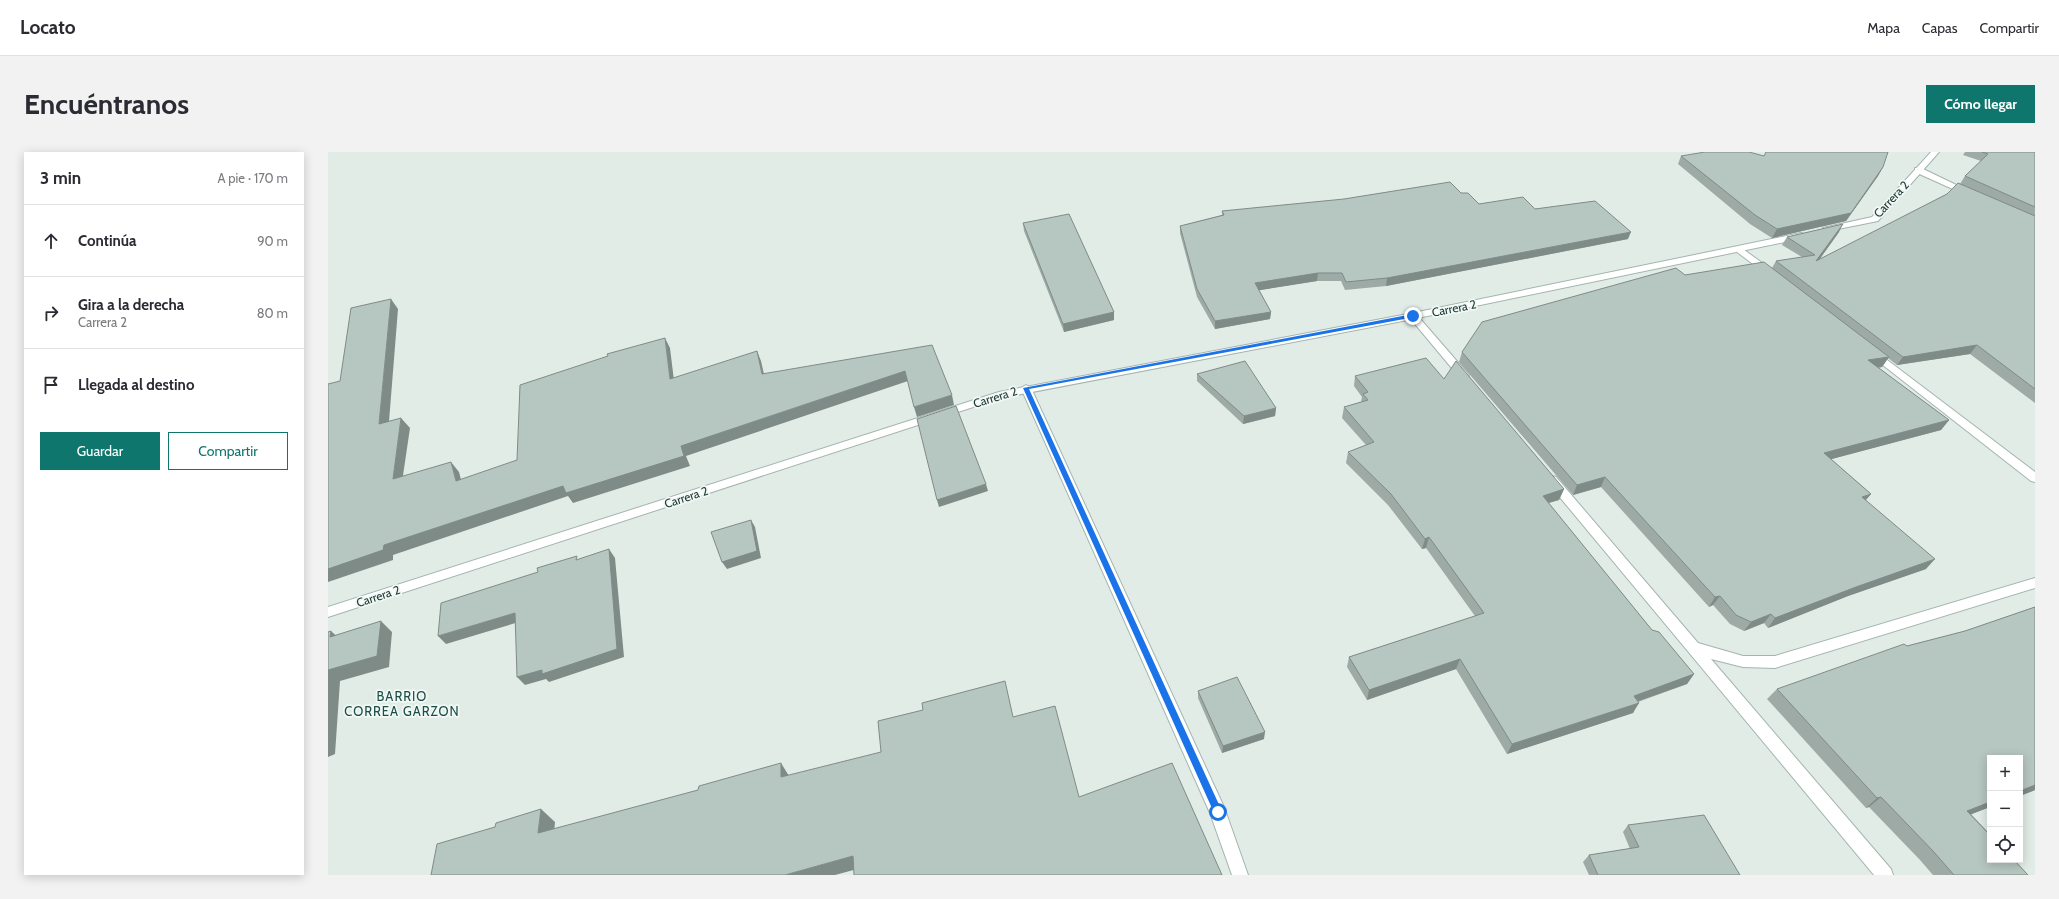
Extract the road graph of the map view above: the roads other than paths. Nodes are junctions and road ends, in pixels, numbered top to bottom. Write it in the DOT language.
graph roads {
  1 [pos="1935,152"];
  2 [pos="1918,170"];
  3 [pos="1980,198"];
  4 [pos="1740,250"];
  5 [pos="1778,279"];
  6 [pos="1413,316"];
  7 [pos="1866,347"];
  8 [pos="1026,388"];
  9 [pos="1474,388"];
  10 [pos="1545,472"];
  11 [pos="2035,478"];
  12 [pos="2035,583"];
  13 [pos="328,612"];
  14 [pos="1692,646"];
  15 [pos="1240,875"];
  16 [pos="1885,875"];
  1 -- 2 [label="street, Carrera 2"];
  2 -- 3 [label="street"];
  2 -- 4 [label="street, Carrera 2"];
  4 -- 5 [label="street"];
  4 -- 6 [label="street, Carrera 2"];
  6 -- 8 [label="street, Carrera 2"];
  6 -- 9 [label="street"];
  7 -- 11 [label="street"];
  8 -- 13 [label="street, Carrera 2"];
  8 -- 15 [label="street"];
  10 -- 14 [label="street"];
  12 -- 14 [label="street"];
  14 -- 16 [label="street"];
}
